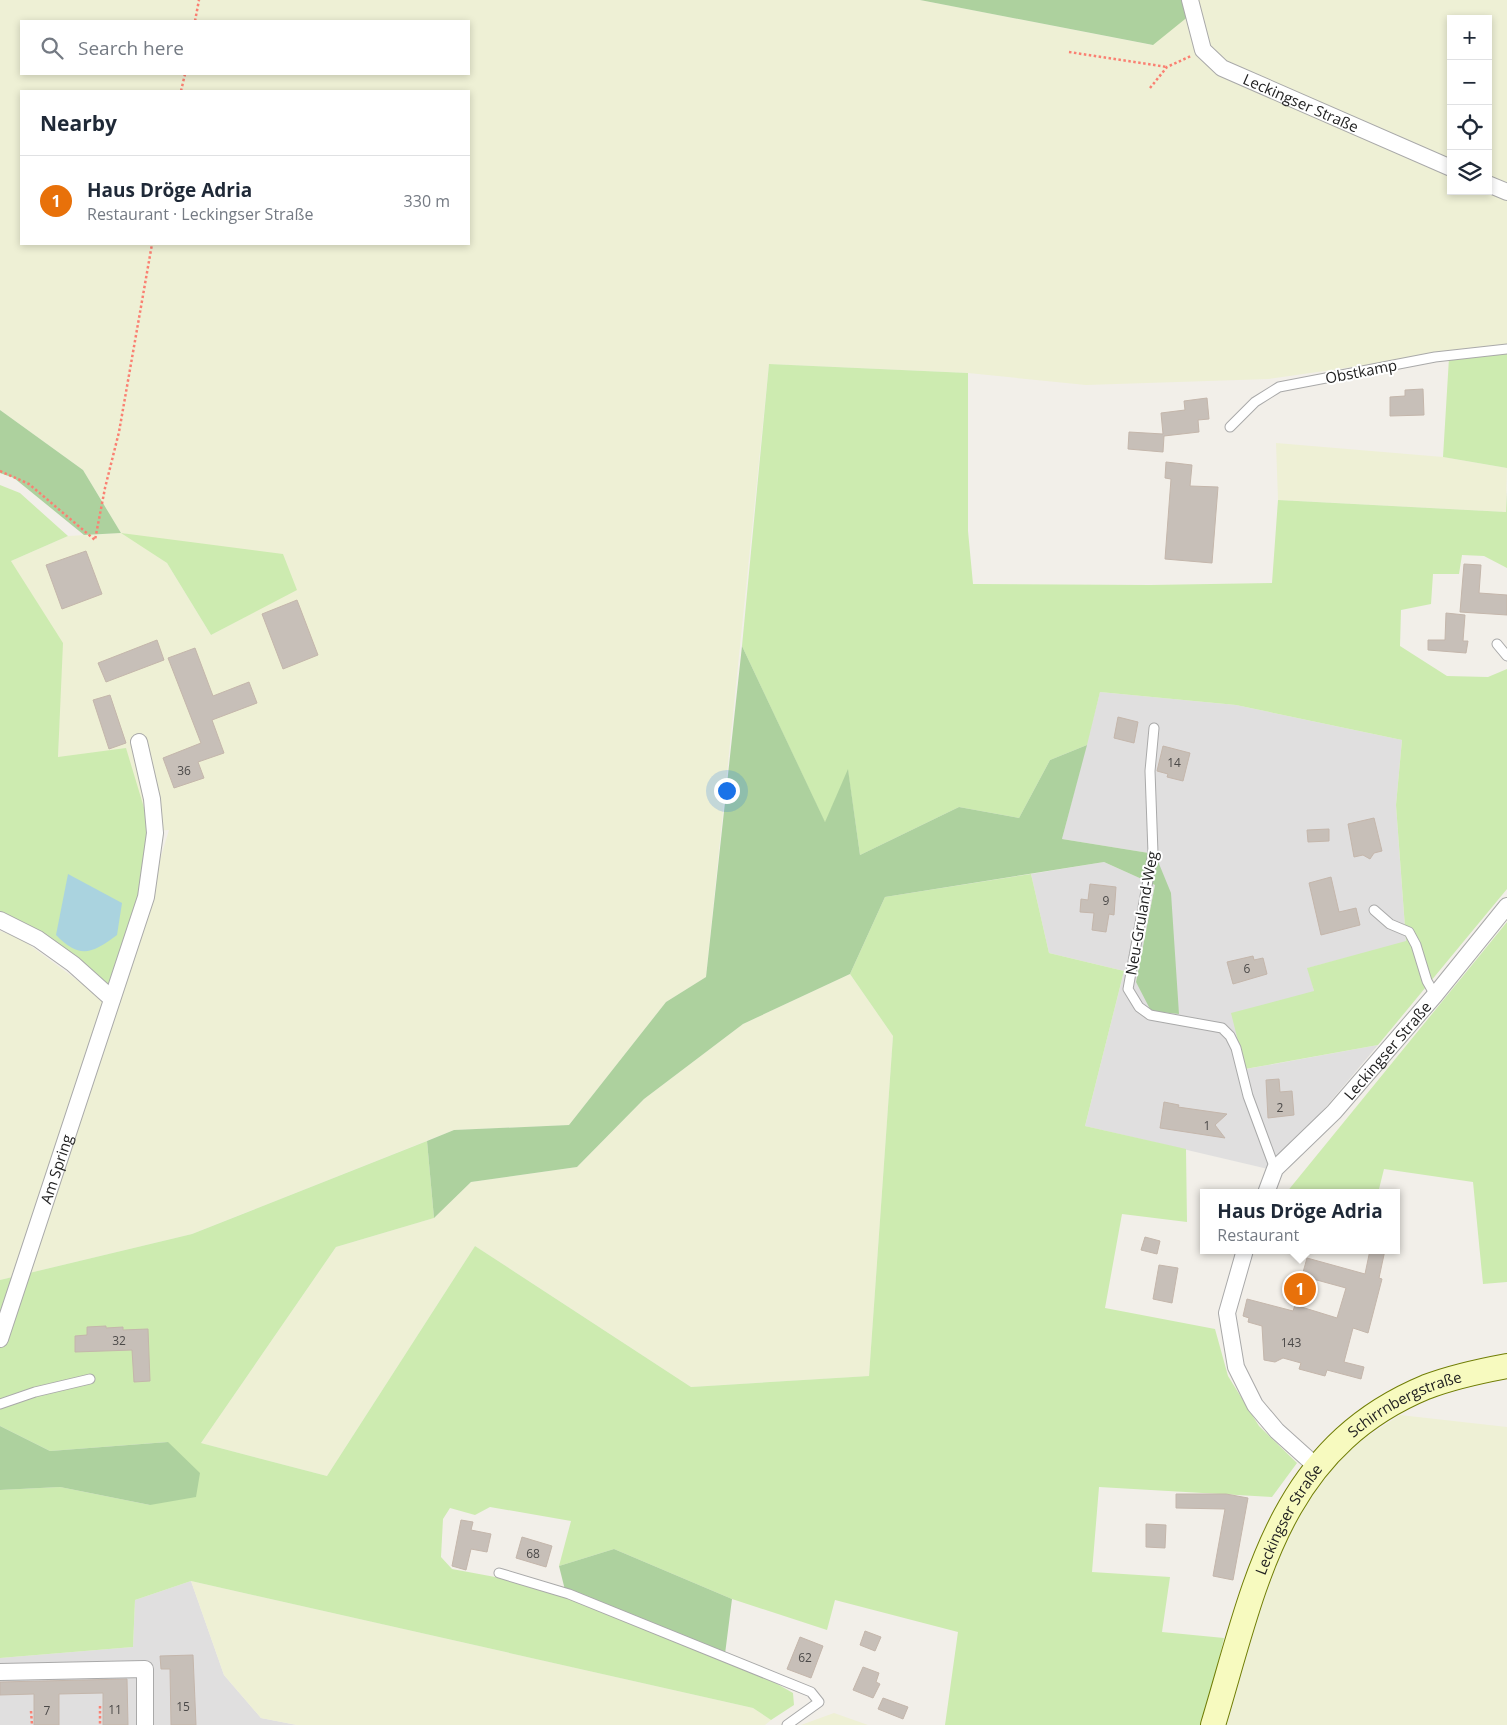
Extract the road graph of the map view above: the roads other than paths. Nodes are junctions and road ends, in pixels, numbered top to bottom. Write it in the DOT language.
graph roads {
  1 [pos="1190,0"];
  2 [pos="1447,166"];
  3 [pos="1492,186"];
  4 [pos="1507,192"];
  5 [pos="1507,349"];
  6 [pos="1230,428"];
  7 [pos="1497,644"];
  8 [pos="1507,656"];
  9 [pos="1154,728"];
  10 [pos="139,742"];
  11 [pos="1507,906"];
  12 [pos="1374,910"];
  13 [pos="0,920"];
  14 [pos="1435,995"];
  15 [pos="112,999"];
  16 [pos="1274,1169"];
  17 [pos="1267,1189"];
  18 [pos="1244,1254"];
  19 [pos="0,1339"];
  20 [pos="1507,1366"];
  21 [pos="90,1379"];
  22 [pos="0,1404"];
  23 [pos="1317,1467"];
  24 [pos="499,1573"];
  25 [pos="0,1672"];
  26 [pos="145,1725"];
  27 [pos="787,1725"];
  28 [pos="1214,1725"];
  1 -- 2 [label="street, Leckingser Straße"];
  3 -- 4 [label="street"];
  5 -- 6 [label="lane, Obstkamp"];
  7 -- 8 [label="lane"];
  9 -- 16 [label="lane, Neu-Gruland-Weg"];
  10 -- 15 [label="street, Am Spring"];
  11 -- 14 [label="street, Leckingser Straße"];
  12 -- 14 [label="lane"];
  13 -- 15 [label="street"];
  14 -- 16 [label="street, Leckingser Straße"];
  15 -- 19 [label="street, Am Spring"];
  16 -- 17 [label="street, Leckingser Straße"];
  18 -- 23 [label="street, Leckingser Straße"];
  20 -- 23 [label="street, Schirrnbergstraße"];
  21 -- 22 [label="lane"];
  23 -- 28 [label="street, Leckingser Straße"];
  24 -- 27 [label="lane"];
  25 -- 26 [label="street"];
}
